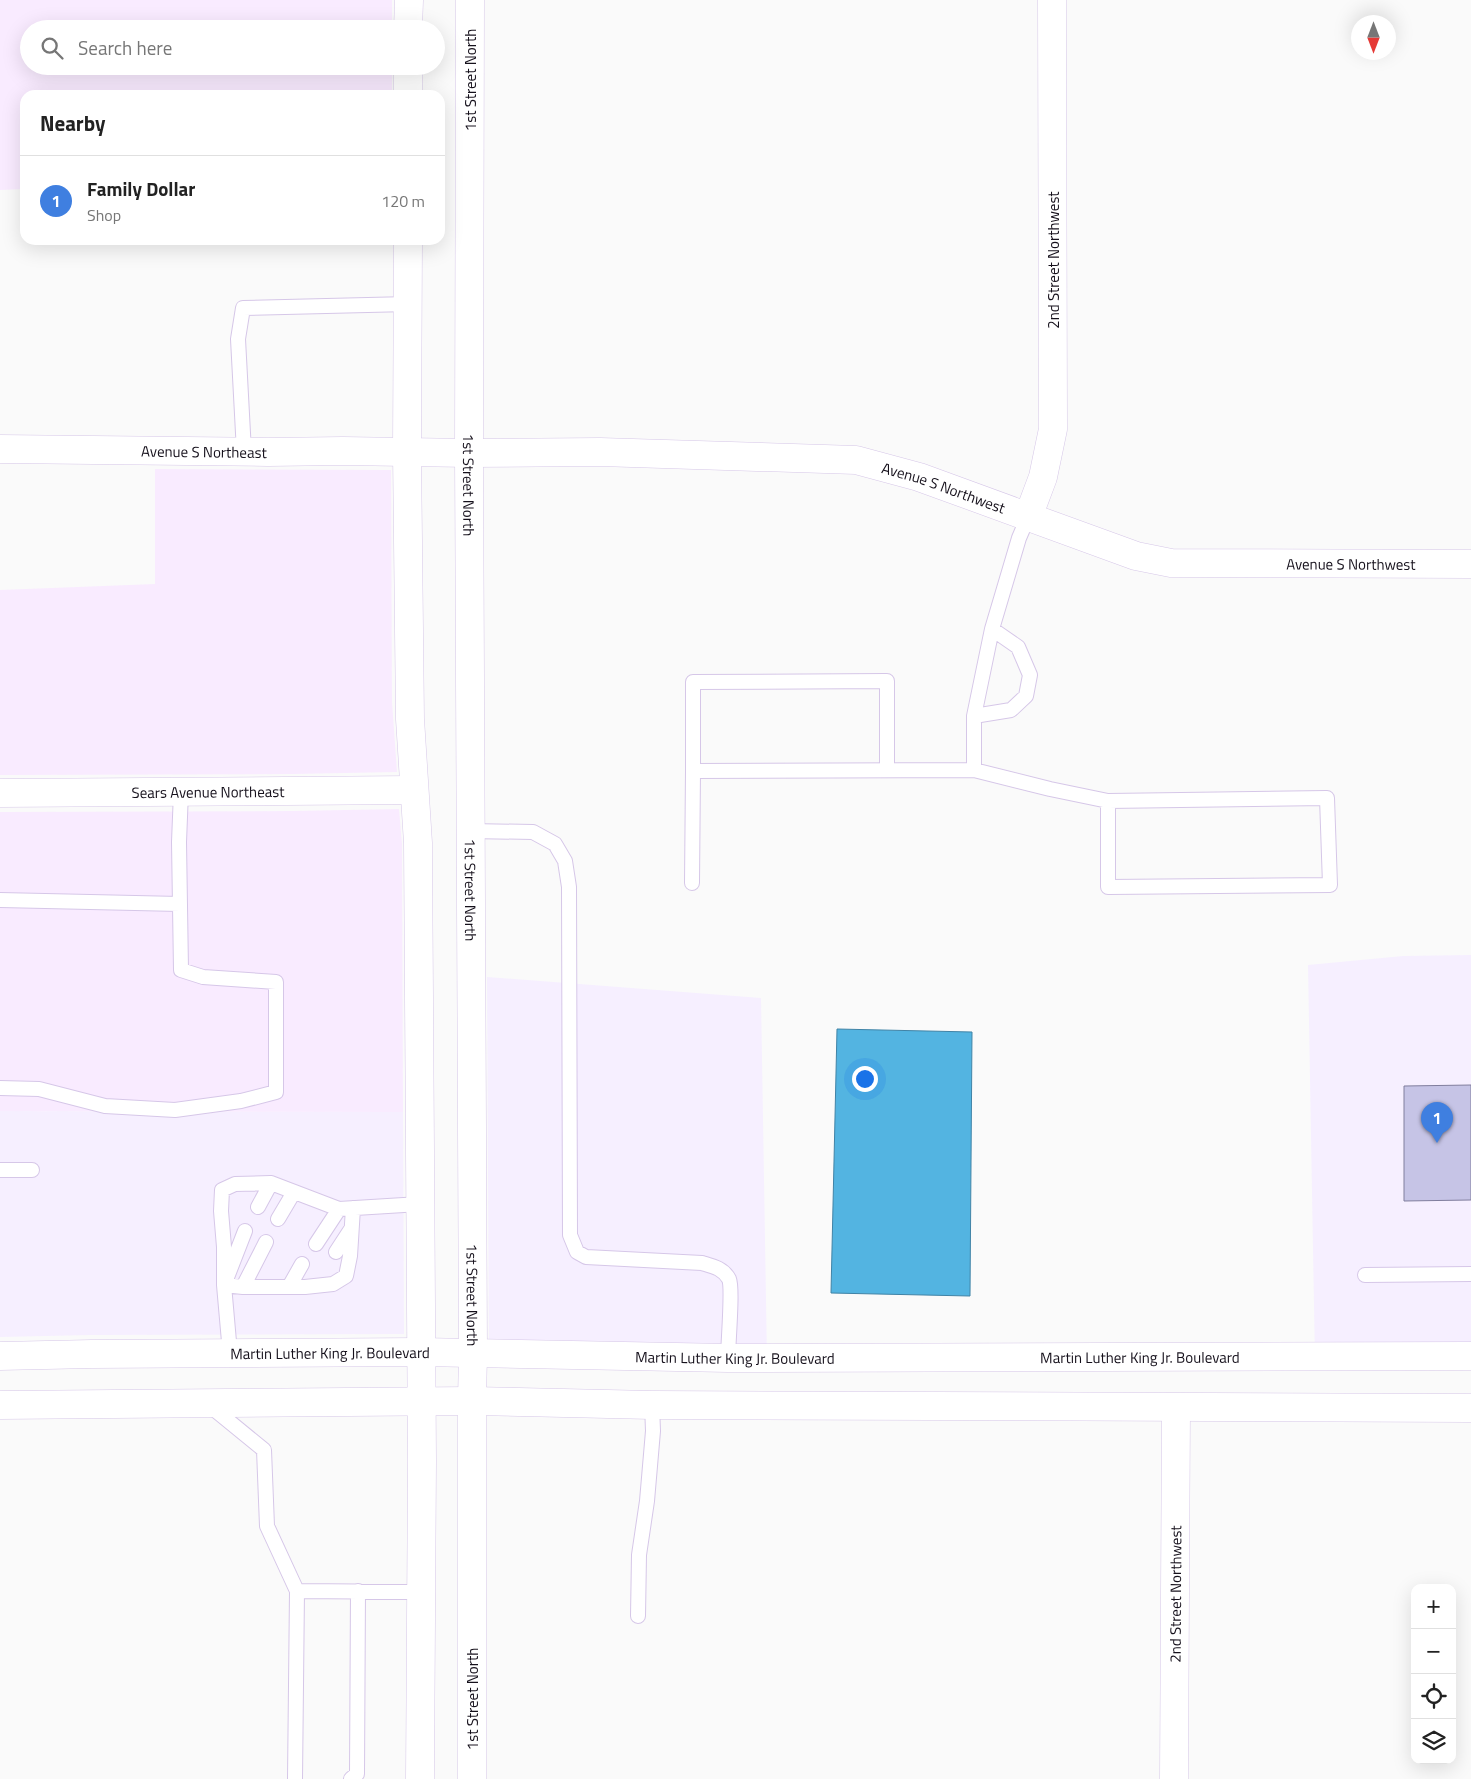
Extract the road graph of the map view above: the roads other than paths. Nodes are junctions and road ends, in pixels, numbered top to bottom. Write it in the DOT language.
graph roads {
  1 [pos="408,0"];
  2 [pos="470,0"];
  3 [pos="1052,0"];
  4 [pos="408,20"];
  5 [pos="408,75"];
  6 [pos="408,90"];
  7 [pos="408,245"];
  8 [pos="409,304"];
  9 [pos="0,449"];
  10 [pos="244,452"];
  11 [pos="407,452"];
  12 [pos="469,453"];
  13 [pos="1028,517"];
  14 [pos="1471,564"];
  15 [pos="992,629"];
  16 [pos="974,716"];
  17 [pos="887,770"];
  18 [pos="974,770"];
  19 [pos="694,771"];
  20 [pos="414,790"];
  21 [pos="181,792"];
  22 [pos="0,793"];
  23 [pos="1108,801"];
  24 [pos="470,831"];
  25 [pos="692,883"];
  26 [pos="0,900"];
  27 [pos="180,904"];
  28 [pos="0,1088"];
  29 [pos="0,1170"];
  30 [pos="32,1170"];
  31 [pos="271,1183"];
  32 [pos="294,1192"];
  33 [pos="420,1204"];
  34 [pos="258,1207"];
  35 [pos="346,1208"];
  36 [pos="278,1219"];
  37 [pos="351,1228"];
  38 [pos="245,1231"];
  39 [pos="266,1242"];
  40 [pos="316,1244"];
  41 [pos="336,1252"];
  42 [pos="302,1264"];
  43 [pos="322,1274"];
  44 [pos="1471,1274"];
  45 [pos="1365,1275"];
  46 [pos="224,1285"];
  47 [pos="314,1286"];
  48 [pos="243,1287"];
  49 [pos="289,1287"];
  50 [pos="421,1352"];
  51 [pos="230,1353"];
  52 [pos="473,1353"];
  53 [pos="0,1356"];
  54 [pos="1471,1356"];
  55 [pos="728,1358"];
  56 [pos="421,1401"];
  57 [pos="472,1401"];
  58 [pos="206,1403"];
  59 [pos="652,1404"];
  60 [pos="0,1405"];
  61 [pos="1176,1408"];
  62 [pos="1471,1408"];
  63 [pos="297,1590"];
  64 [pos="358,1591"];
  65 [pos="421,1592"];
  66 [pos="638,1616"];
  67 [pos="295,1779"];
  68 [pos="351,1779"];
  69 [pos="420,1779"];
  70 [pos="472,1779"];
  71 [pos="1174,1779"];
  1 -- 4 [label="main road"];
  2 -- 12 [label="main road, 1st Street North"];
  3 -- 13 [label="main road, 2nd Street Northwest"];
  5 -- 6 [label="main road"];
  7 -- 8 [label="main road"];
  8 -- 10 [label="lane"];
  8 -- 11 [label="main road"];
  9 -- 10 [label="main road, Avenue S Northeast"];
  10 -- 11 [label="main road, Avenue S Northeast"];
  11 -- 12 [label="main road, Avenue S Northwest"];
  11 -- 20 [label="main road"];
  12 -- 13 [label="main road, Avenue S Northwest"];
  12 -- 24 [label="main road, 1st Street North"];
  13 -- 14 [label="main road, Avenue S Northwest"];
  13 -- 15 [label="lane"];
  15 -- 16 [label="lane"];
  15 -- 16 [label="lane"];
  16 -- 18 [label="lane"];
  17 -- 18 [label="lane"];
  17 -- 19 [label="lane"];
  17 -- 19 [label="lane"];
  18 -- 23 [label="lane"];
  19 -- 25 [label="lane"];
  20 -- 21 [label="main road, Sears Avenue Northeast"];
  20 -- 33 [label="main road"];
  21 -- 22 [label="main road, Sears Avenue Northeast"];
  21 -- 27 [label="lane"];
  23 -- 23 [label="lane"];
  24 -- 52 [label="main road, 1st Street North"];
  24 -- 55 [label="lane"];
  26 -- 27 [label="lane"];
  27 -- 28 [label="lane"];
  29 -- 30 [label="lane"];
  31 -- 32 [label="lane"];
  31 -- 34 [label="lane"];
  31 -- 46 [label="lane"];
  32 -- 35 [label="lane"];
  32 -- 36 [label="lane"];
  33 -- 35 [label="lane"];
  33 -- 50 [label="main road"];
  35 -- 37 [label="lane"];
  35 -- 40 [label="lane"];
  37 -- 41 [label="lane"];
  37 -- 47 [label="lane"];
  38 -- 46 [label="lane"];
  39 -- 48 [label="lane"];
  42 -- 49 [label="lane"];
  43 -- 47 [label="lane"];
  44 -- 45 [label="lane"];
  46 -- 48 [label="lane"];
  46 -- 51 [label="lane"];
  47 -- 49 [label="lane"];
  48 -- 49 [label="lane"];
  50 -- 51 [label="main road, Martin Luther King Jr. Boulevard"];
  50 -- 52 [label="main road, Martin Luther King Jr. Boulevard"];
  50 -- 56 [label="main road"];
  51 -- 53 [label="main road, Martin Luther King Jr. Boulevard"];
  52 -- 55 [label="main road, Martin Luther King Jr. Boulevard"];
  52 -- 57 [label="main road, 1st Street North"];
  54 -- 55 [label="main road, Martin Luther King Jr. Boulevard"];
  56 -- 57 [label="main road"];
  56 -- 58 [label="main road"];
  56 -- 65 [label="main road"];
  57 -- 59 [label="main road"];
  57 -- 70 [label="main road, 1st Street North"];
  58 -- 60 [label="main road"];
  58 -- 63 [label="lane"];
  59 -- 61 [label="main road"];
  59 -- 66 [label="lane"];
  61 -- 62 [label="main road"];
  61 -- 71 [label="main road, 2nd Street Northwest"];
  63 -- 64 [label="lane"];
  63 -- 67 [label="lane"];
  64 -- 65 [label="lane"];
  64 -- 68 [label="lane"];
  65 -- 69 [label="main road"];
}
